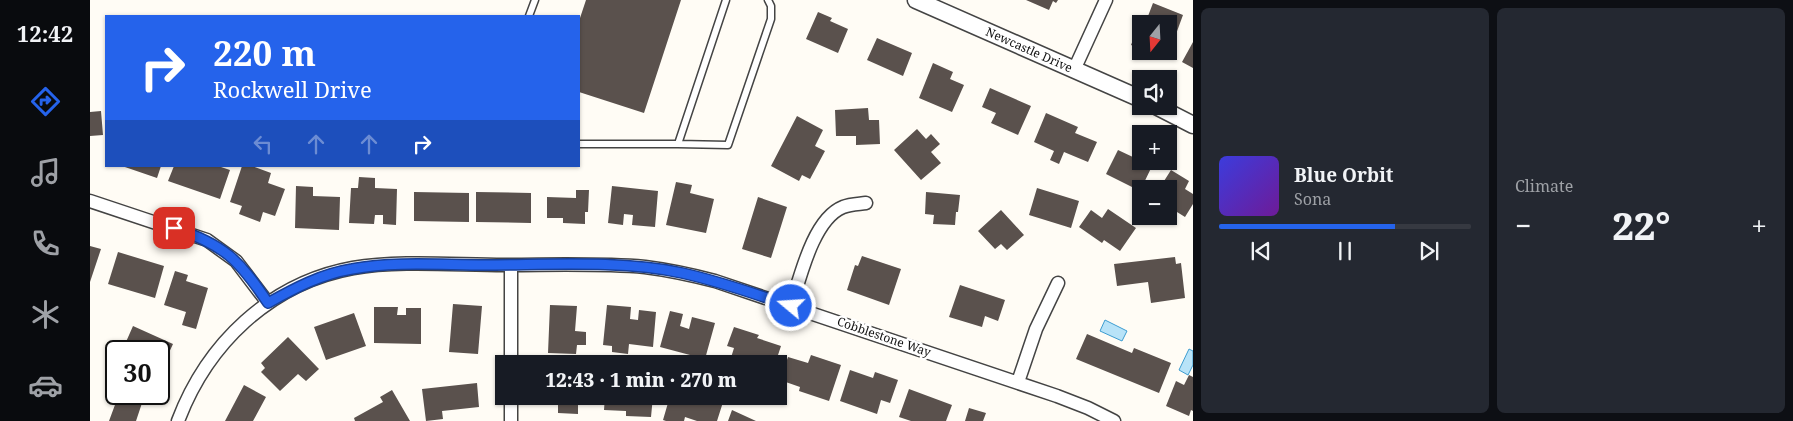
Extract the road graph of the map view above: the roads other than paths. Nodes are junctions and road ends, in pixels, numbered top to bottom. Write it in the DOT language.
graph roads {
  1 [pos="534,0"];
  2 [pos="726,0"];
  3 [pos="768,0"];
  4 [pos="916,0"];
  5 [pos="1106,0"];
  6 [pos="529,15"];
  7 [pos="1074,70"];
  8 [pos="1132,95"];
  9 [pos="1174,115"];
  10 [pos="1193,125"];
  11 [pos="580,144"];
  12 [pos="678,144"];
  13 [pos="90,201"];
  14 [pos="866,203"];
  15 [pos="511,265"];
  16 [pos="1058,284"];
  17 [pos="268,303"];
  18 [pos="791,306"];
  19 [pos="511,355"];
  20 [pos="1018,382"];
  21 [pos="511,405"];
  22 [pos="178,421"];
  23 [pos="511,421"];
  24 [pos="1114,421"];
  1 -- 6 [label="lane"];
  2 -- 12 [label="lane"];
  3 -- 12 [label="lane"];
  4 -- 7 [label="street, Newcastle Drive"];
  5 -- 7 [label="street"];
  7 -- 8 [label="street, Newcastle Drive"];
  9 -- 10 [label="street"];
  11 -- 12 [label="lane"];
  13 -- 17 [label="street"];
  14 -- 18 [label="street"];
  15 -- 17 [label="street, Cobblestone Way"];
  15 -- 18 [label="street, Cobblestone Way"];
  15 -- 19 [label="street"];
  16 -- 20 [label="street"];
  17 -- 22 [label="street, Cobblestone Way"];
  18 -- 20 [label="street, Cobblestone Way"];
  20 -- 24 [label="street, Cobblestone Way"];
  21 -- 23 [label="street"];
}
